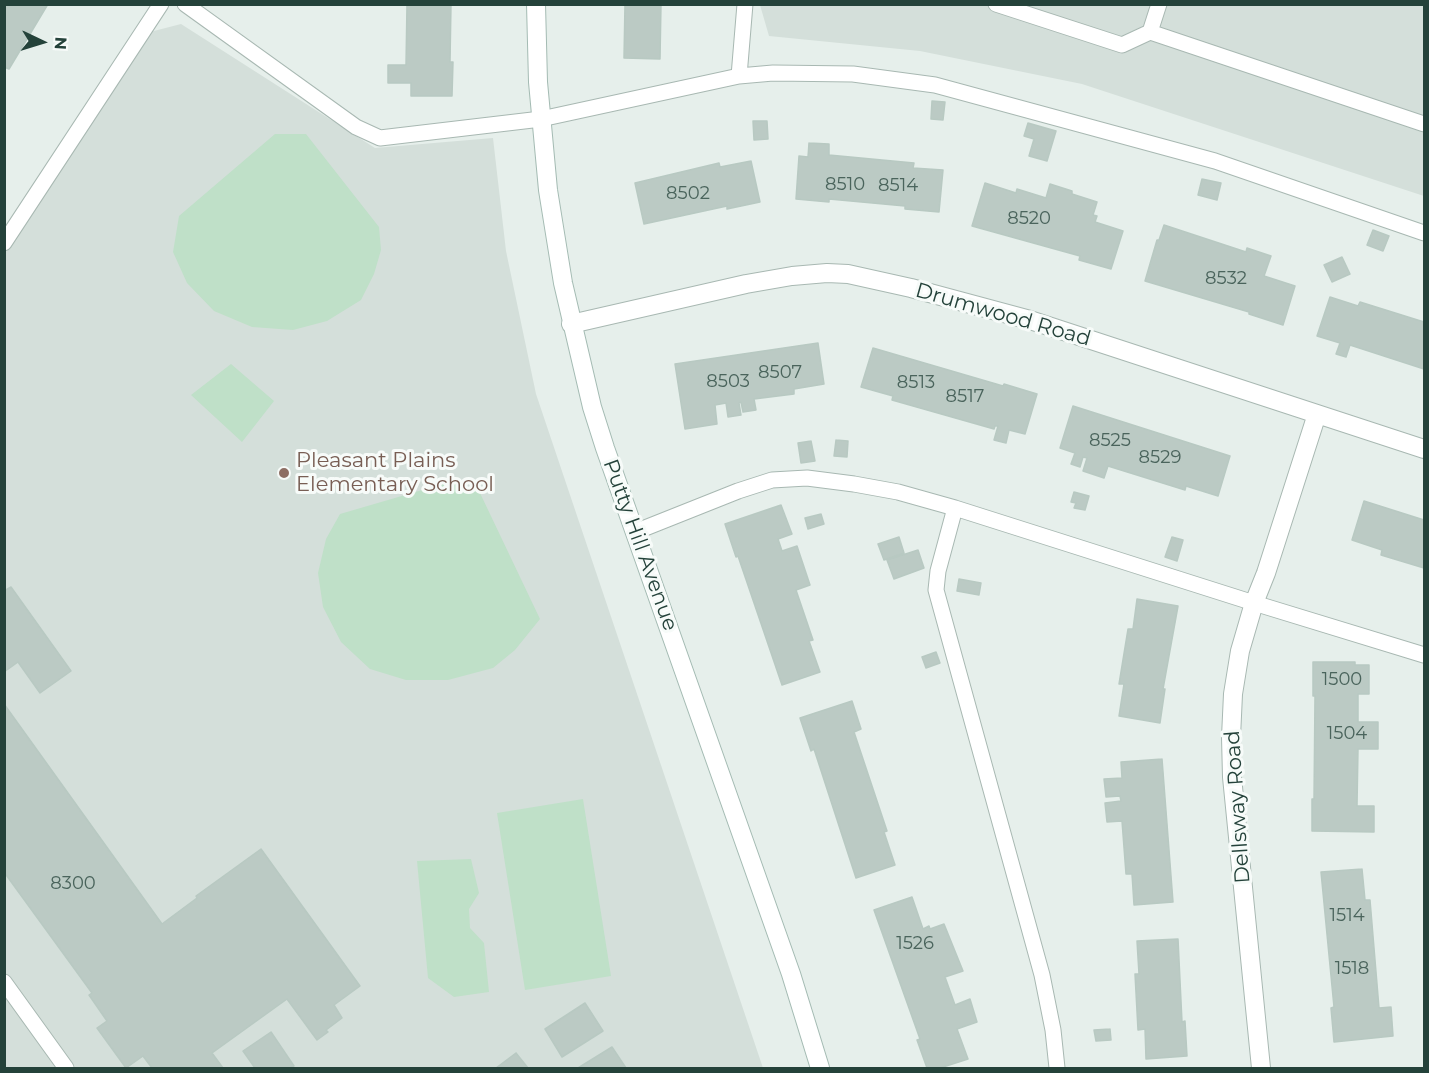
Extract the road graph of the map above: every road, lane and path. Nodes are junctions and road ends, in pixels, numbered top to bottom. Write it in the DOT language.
graph roads {
  1 [pos="161,4"];
  2 [pos="184,4"];
  3 [pos="536,4"];
  4 [pos="746,4"];
  5 [pos="996,4"];
  6 [pos="1159,4"];
  7 [pos="1150,32"];
  8 [pos="740,76"];
  9 [pos="541,119"];
  10 [pos="1425,124"];
  11 [pos="1425,233"];
  12 [pos="4,243"];
  13 [pos="571,324"];
  14 [pos="1317,414"];
  15 [pos="1425,449"];
  16 [pos="955,508"];
  17 [pos="635,532"];
  18 [pos="1254,603"];
  19 [pos="1425,655"];
  20 [pos="4,981"];
  21 [pos="66,1068"];
  22 [pos="820,1068"];
  23 [pos="1057,1068"];
  24 [pos="1261,1068"];
  1 -- 12 [label="lane"];
  2 -- 9 [label="lane"];
  3 -- 9 [label="street, Putty Hill Avenue"];
  4 -- 8 [label="lane"];
  5 -- 7 [label="lane"];
  6 -- 7 [label="lane"];
  7 -- 10 [label="lane"];
  8 -- 9 [label="lane"];
  8 -- 11 [label="lane"];
  9 -- 13 [label="street, Putty Hill Avenue"];
  13 -- 14 [label="street, Drumwood Road"];
  13 -- 17 [label="street, Putty Hill Avenue"];
  14 -- 15 [label="street, Drumwood Road"];
  14 -- 18 [label="street, Dellsway Road"];
  16 -- 17 [label="lane"];
  16 -- 18 [label="lane"];
  16 -- 23 [label="lane"];
  17 -- 22 [label="street, Putty Hill Avenue"];
  18 -- 19 [label="lane"];
  18 -- 24 [label="street, Dellsway Road"];
  20 -- 21 [label="lane"];
}
